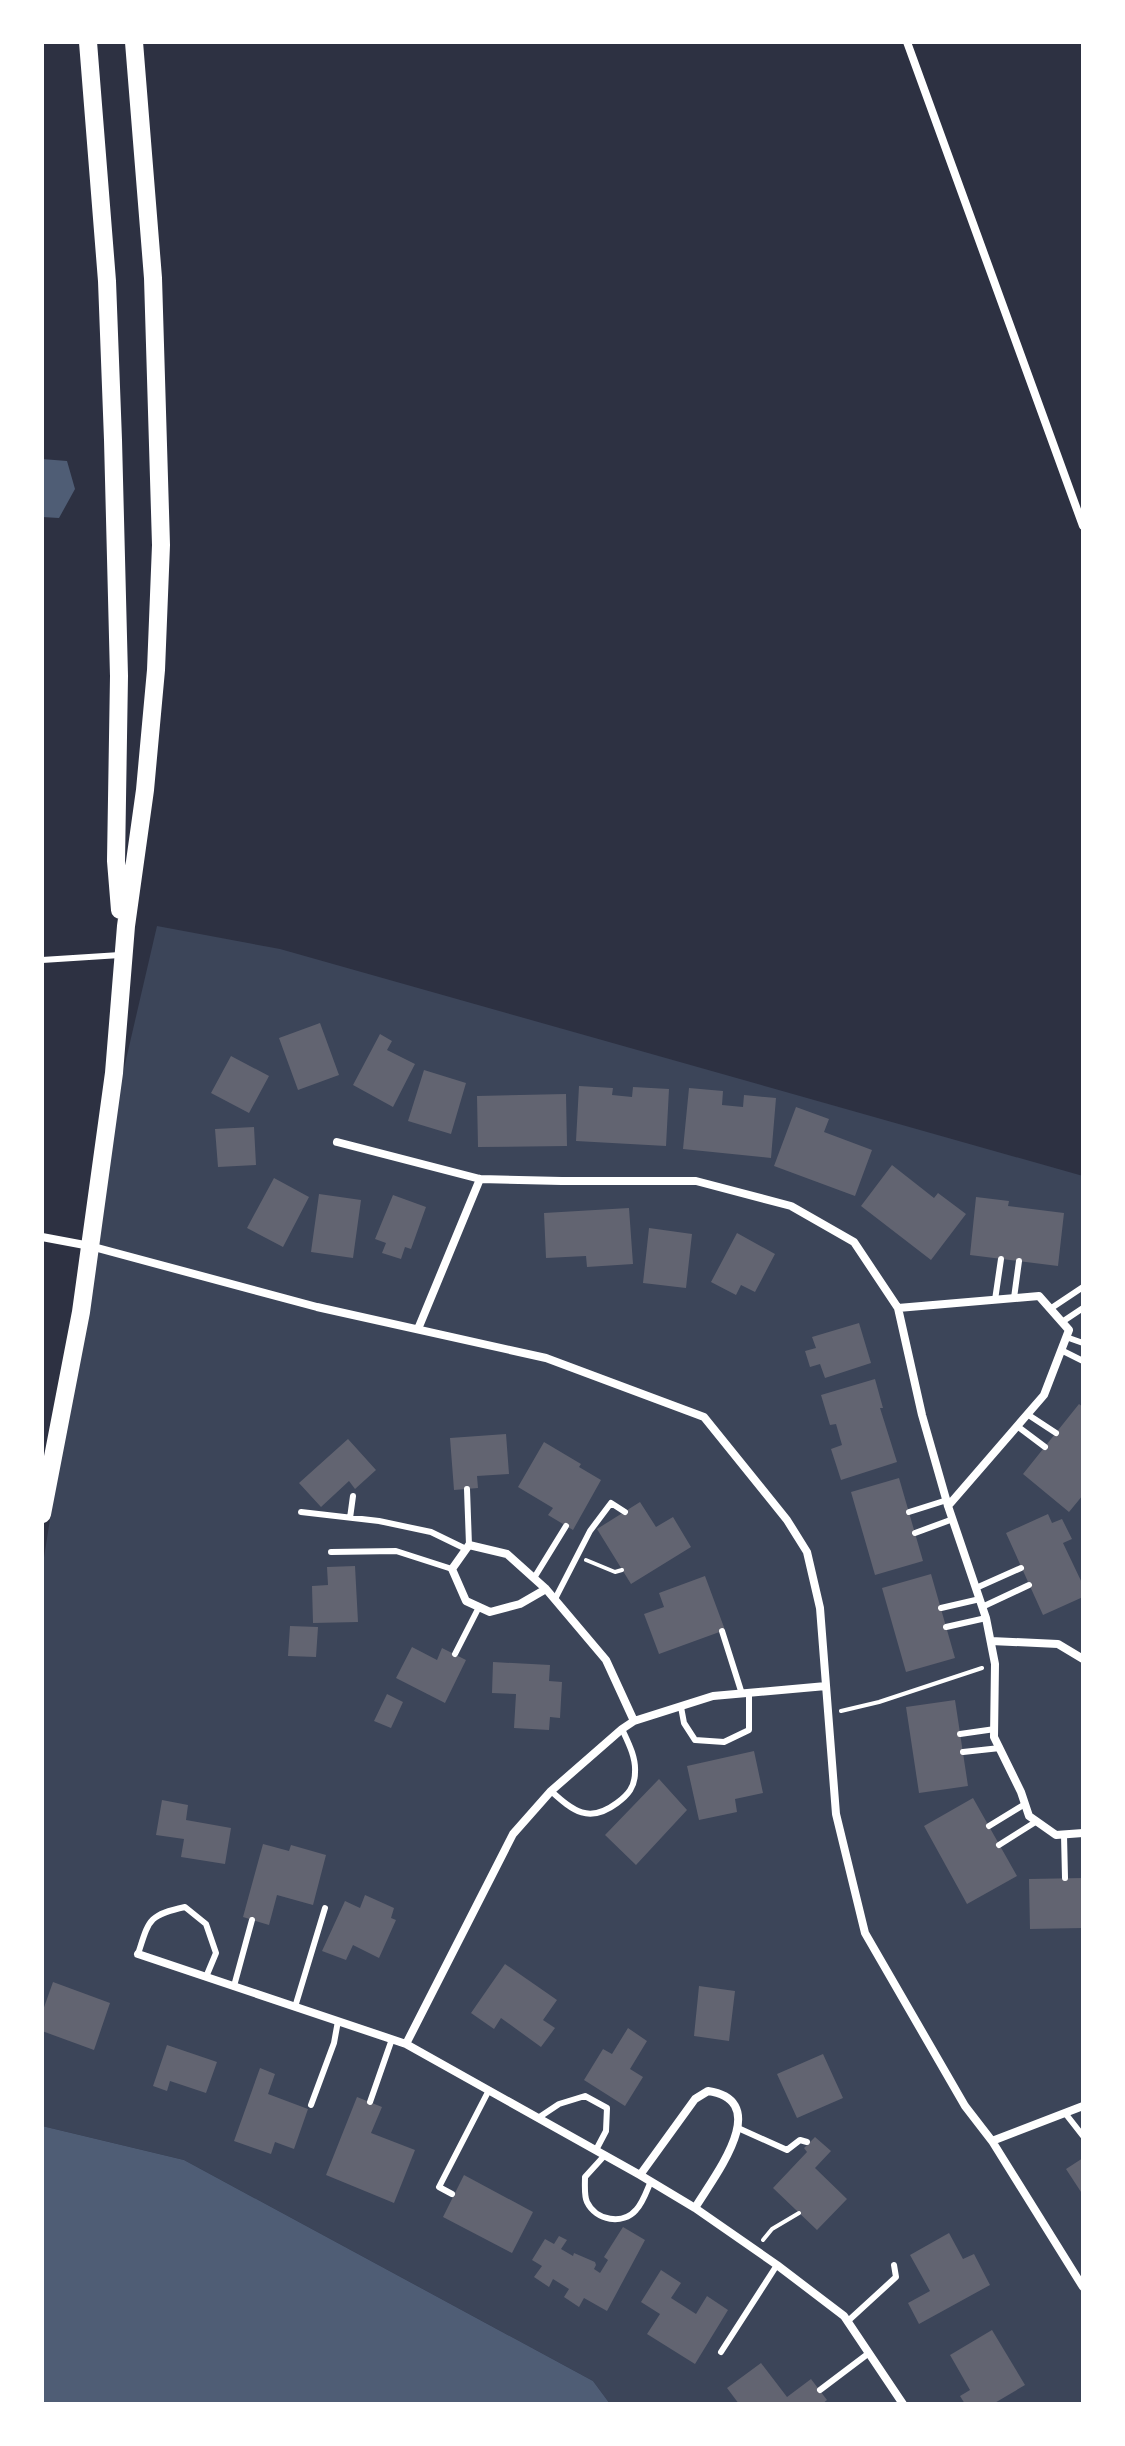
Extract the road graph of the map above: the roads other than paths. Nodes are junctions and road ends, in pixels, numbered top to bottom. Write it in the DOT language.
graph roads {
  1 [pos="88,42"];
  2 [pos="134,42"];
  3 [pos="907,42"];
  4 [pos="1083,526"];
  5 [pos="124,954"];
  6 [pos="42,960"];
  7 [pos="337,1142"];
  8 [pos="480,1179"];
  9 [pos="42,1237"];
  10 [pos="90,1246"];
  11 [pos="1001,1259"];
  12 [pos="1019,1261"];
  13 [pos="1083,1287"];
  14 [pos="1014,1298"];
  15 [pos="995,1300"];
  16 [pos="898,1308"];
  17 [pos="1083,1308"];
  18 [pos="1050,1309"];
  19 [pos="1062,1322"];
  20 [pos="418,1329"];
  21 [pos="1066,1337"];
  22 [pos="1083,1343"];
  23 [pos="1061,1350"];
  24 [pos="1083,1361"];
  25 [pos="1027,1414"];
  26 [pos="1017,1426"];
  27 [pos="1056,1433"];
  28 [pos="1045,1447"];
  29 [pos="467,1489"];
  30 [pos="353,1496"];
  31 [pos="948,1503"];
  32 [pos="301,1512"];
  33 [pos="625,1512"];
  34 [pos="909,1512"];
  35 [pos="42,1514"];
  36 [pos="350,1518"];
  37 [pos="953,1519"];
  38 [pos="566,1526"];
  39 [pos="915,1533"];
  40 [pos="467,1547"];
  41 [pos="331,1552"];
  42 [pos="1021,1568"];
  43 [pos="452,1569"];
  44 [pos="534,1578"];
  45 [pos="1029,1585"];
  46 [pos="976,1588"];
  47 [pos="546,1589"];
  48 [pos="555,1599"];
  49 [pos="981,1603"];
  50 [pos="479,1607"];
  51 [pos="941,1608"];
  52 [pos="986,1618"];
  53 [pos="946,1627"];
  54 [pos="722,1631"];
  55 [pos="991,1641"];
  56 [pos="455,1654"];
  57 [pos="1083,1659"];
  58 [pos="826,1686"];
  59 [pos="745,1694"];
  60 [pos="681,1707"];
  61 [pos="634,1721"];
  62 [pos="622,1729"];
  63 [pos="995,1729"];
  64 [pos="960,1734"];
  65 [pos="1000,1748"];
  66 [pos="963,1752"];
  67 [pos="551,1791"];
  68 [pos="1025,1804"];
  69 [pos="1037,1821"];
  70 [pos="989,1826"];
  71 [pos="1083,1833"];
  72 [pos="1064,1835"];
  73 [pos="999,1845"];
  74 [pos="1065,1878"];
  75 [pos="325,1908"];
  76 [pos="252,1920"];
  77 [pos="138,1954"];
  78 [pos="206,1977"];
  79 [pos="234,1986"];
  80 [pos="295,2007"];
  81 [pos="338,2021"];
  82 [pos="392,2039"];
  83 [pos="406,2044"];
  84 [pos="489,2090"];
  85 [pos="370,2102"];
  86 [pos="311,2105"];
  87 [pos="1082,2108"];
  88 [pos="1065,2113"];
  89 [pos="538,2118"];
  90 [pos="738,2128"];
  91 [pos="1083,2136"];
  92 [pos="992,2141"];
  93 [pos="807,2142"];
  94 [pos="600,2153"];
  95 [pos="640,2175"];
  96 [pos="651,2181"];
  97 [pos="452,2194"];
  98 [pos="695,2208"];
  99 [pos="777,2265"];
  100 [pos="894,2265"];
  101 [pos="1083,2287"];
  102 [pos="848,2321"];
  103 [pos="721,2352"];
  104 [pos="869,2353"];
  105 [pos="820,2390"];
  106 [pos="903,2404"];
  1 -- 5 [label="main road"];
  2 -- 5 [label="main road"];
  3 -- 4 [label="street"];
  5 -- 6 [label="lane"];
  5 -- 10 [label="main road"];
  7 -- 8 [label="street"];
  8 -- 16 [label="street"];
  8 -- 20 [label="street"];
  9 -- 10 [label="street"];
  10 -- 20 [label="street"];
  10 -- 35 [label="main road"];
  11 -- 15 [label="lane"];
  12 -- 14 [label="lane"];
  13 -- 18 [label="lane"];
  14 -- 15 [label="street"];
  14 -- 18 [label="street"];
  15 -- 16 [label="street"];
  16 -- 31 [label="street"];
  17 -- 19 [label="lane"];
  18 -- 19 [label="street"];
  19 -- 21 [label="street"];
  20 -- 58 [label="street"];
  21 -- 22 [label="lane"];
  21 -- 23 [label="street"];
  23 -- 24 [label="lane"];
  23 -- 25 [label="street"];
  25 -- 26 [label="street"];
  25 -- 27 [label="lane"];
  26 -- 28 [label="lane"];
  26 -- 31 [label="street"];
  29 -- 40 [label="lane"];
  30 -- 36 [label="lane"];
  31 -- 34 [label="lane"];
  31 -- 37 [label="street"];
  32 -- 36 [label="lane"];
  33 -- 48 [label="lane"];
  36 -- 40 [label="lane"];
  37 -- 39 [label="lane"];
  37 -- 46 [label="street"];
  38 -- 44 [label="lane"];
  40 -- 43 [label="street"];
  40 -- 44 [label="street"];
  41 -- 43 [label="lane"];
  42 -- 46 [label="lane"];
  43 -- 50 [label="street"];
  44 -- 47 [label="street"];
  45 -- 49 [label="lane"];
  46 -- 49 [label="street"];
  47 -- 48 [label="street"];
  47 -- 50 [label="street"];
  48 -- 61 [label="street"];
  49 -- 51 [label="lane"];
  49 -- 52 [label="street"];
  50 -- 56 [label="lane"];
  52 -- 53 [label="lane"];
  52 -- 55 [label="street"];
  54 -- 59 [label="lane"];
  55 -- 57 [label="street"];
  55 -- 63 [label="street"];
  58 -- 59 [label="street"];
  58 -- 92 [label="street"];
  59 -- 60 [label="street"];
  59 -- 60 [label="lane"];
  60 -- 61 [label="street"];
  61 -- 62 [label="street"];
  62 -- 67 [label="street"];
  62 -- 67 [label="lane"];
  63 -- 64 [label="lane"];
  63 -- 65 [label="street"];
  65 -- 66 [label="lane"];
  65 -- 68 [label="street"];
  67 -- 83 [label="street"];
  68 -- 69 [label="street"];
  68 -- 70 [label="lane"];
  69 -- 72 [label="street"];
  69 -- 73 [label="lane"];
  71 -- 72 [label="street"];
  72 -- 74 [label="lane"];
  75 -- 80 [label="lane"];
  76 -- 79 [label="lane"];
  77 -- 78 [label="street"];
  77 -- 78 [label="lane"];
  78 -- 79 [label="street"];
  79 -- 80 [label="street"];
  80 -- 81 [label="street"];
  81 -- 82 [label="street"];
  81 -- 86 [label="lane"];
  82 -- 83 [label="street"];
  82 -- 85 [label="lane"];
  83 -- 84 [label="street"];
  84 -- 89 [label="street"];
  84 -- 97 [label="lane"];
  87 -- 88 [label="street"];
  88 -- 91 [label="lane"];
  88 -- 92 [label="street"];
  89 -- 94 [label="street"];
  89 -- 94 [label="lane"];
  90 -- 93 [label="lane"];
  90 -- 95 [label="street"];
  90 -- 98 [label="street"];
  92 -- 101 [label="street"];
  94 -- 95 [label="street"];
  94 -- 96 [label="lane"];
  95 -- 96 [label="street"];
  96 -- 98 [label="street"];
  98 -- 99 [label="street"];
  99 -- 102 [label="street"];
  99 -- 103 [label="lane"];
  100 -- 102 [label="lane"];
  102 -- 104 [label="street"];
  104 -- 105 [label="lane"];
  104 -- 106 [label="street"];
}
